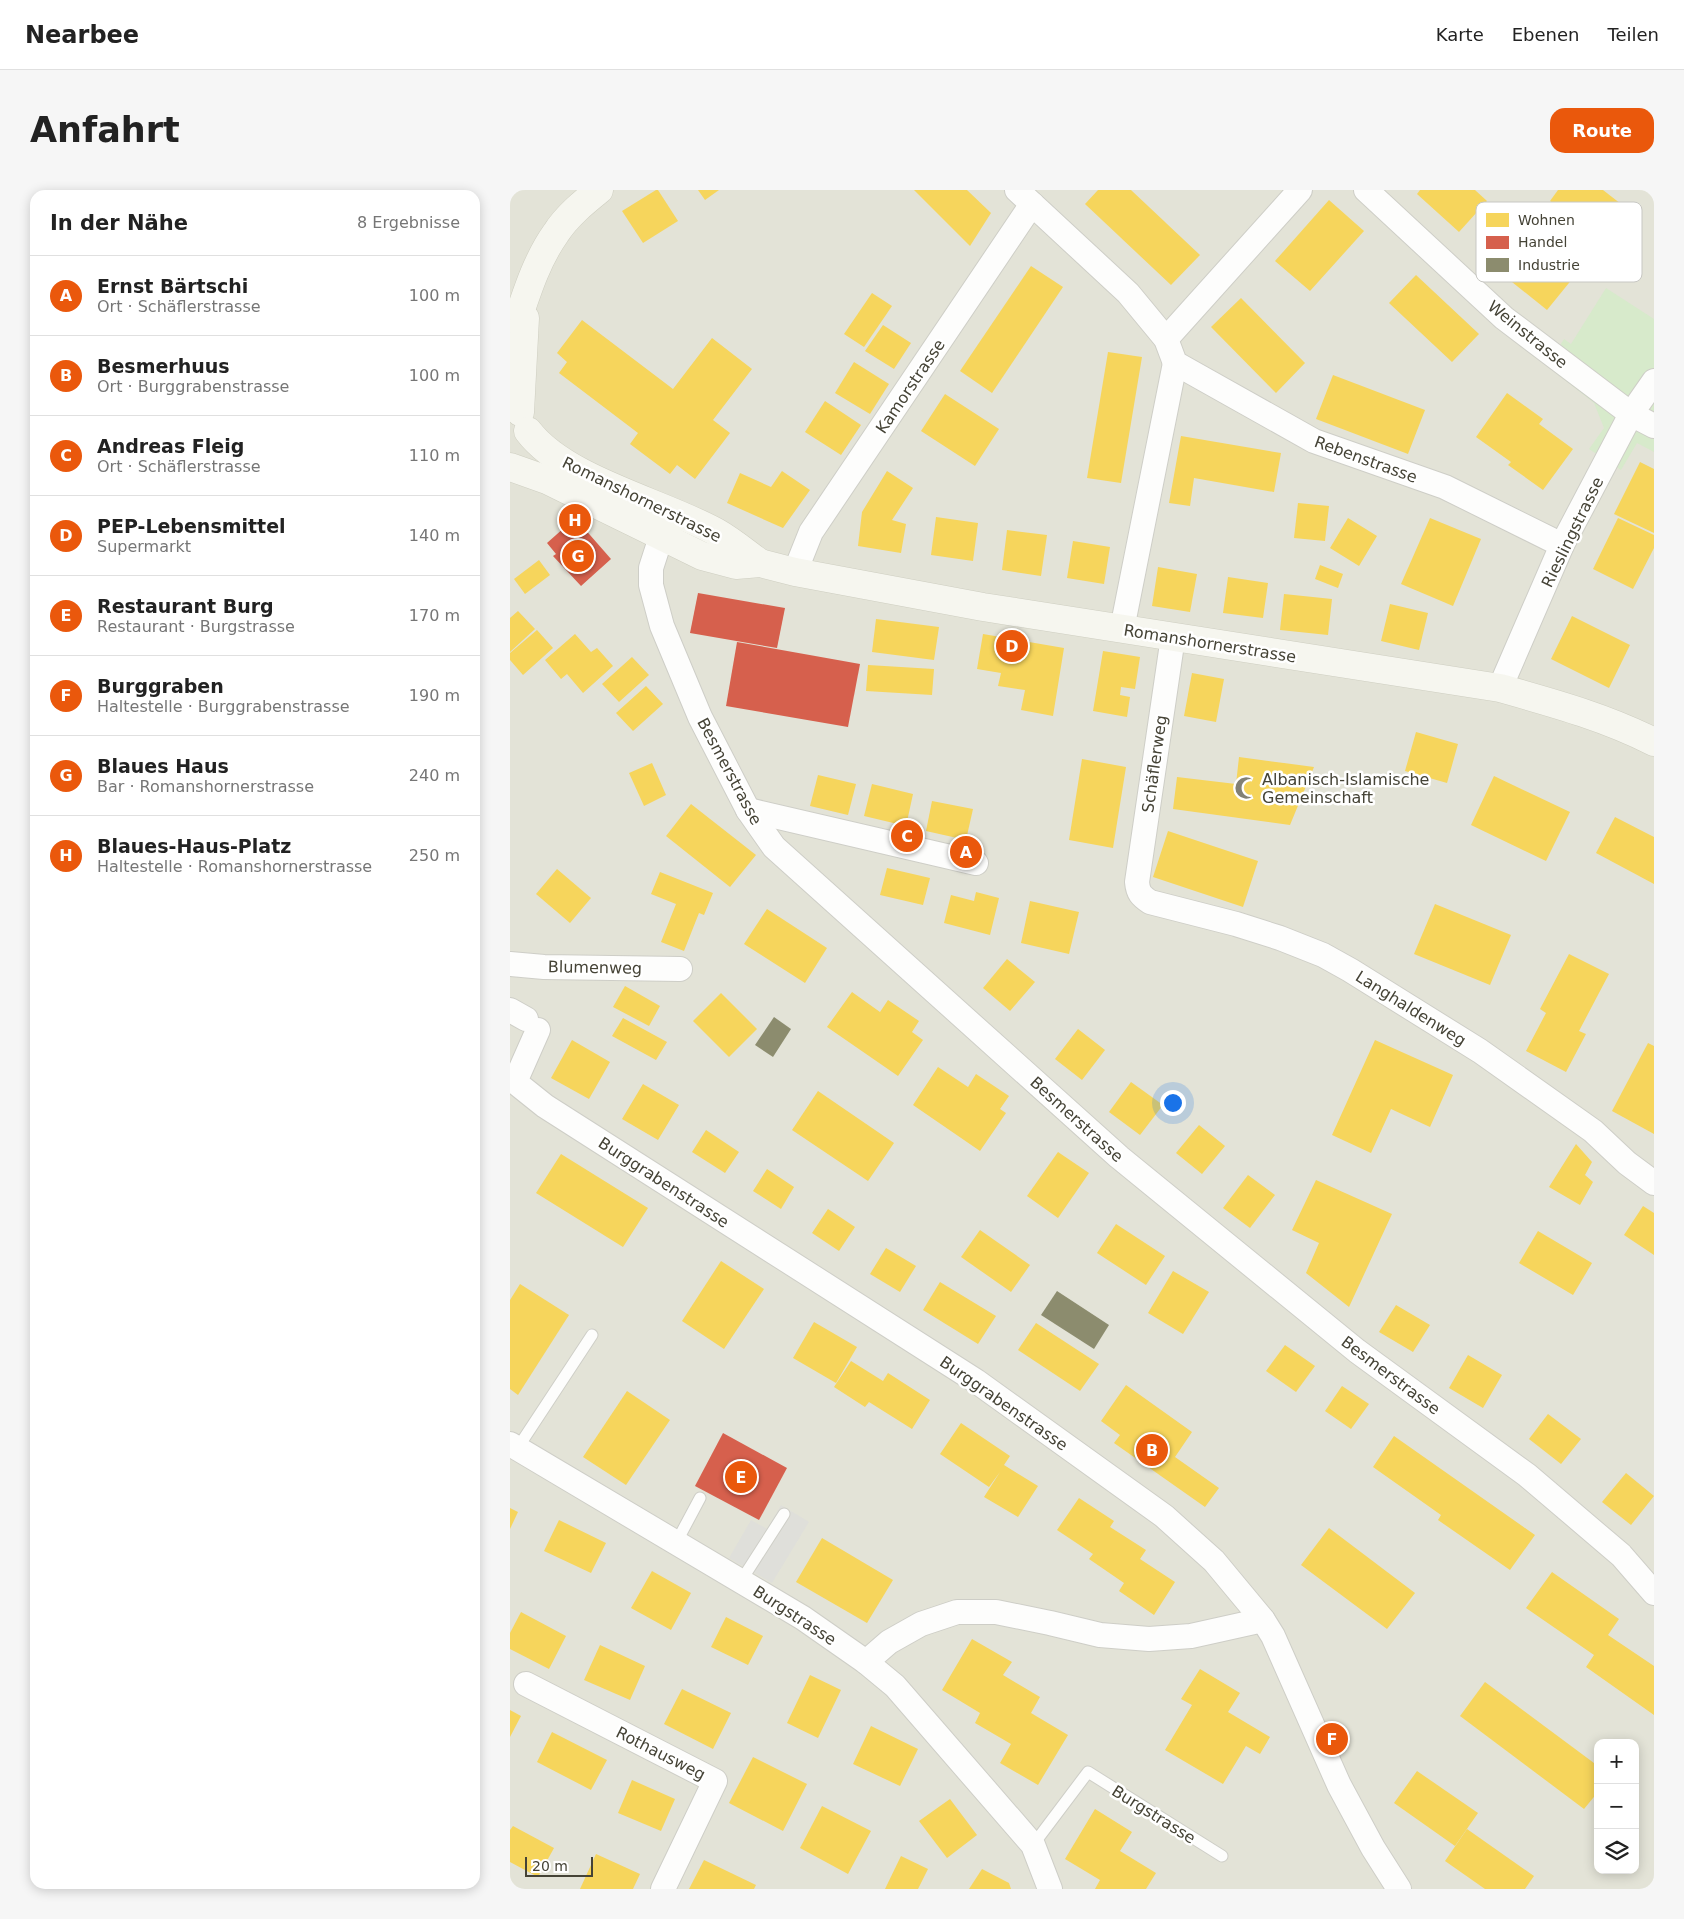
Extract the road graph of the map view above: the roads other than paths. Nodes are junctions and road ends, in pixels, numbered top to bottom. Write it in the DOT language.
graph roads {
  1 [pos="599,190"];
  2 [pos="1300,190"];
  3 [pos="1366,190"];
  4 [pos="1025,197"];
  5 [pos="518,296"];
  6 [pos="1166,339"];
  7 [pos="510,342"];
  8 [pos="1175,363"];
  9 [pos="1654,381"];
  10 [pos="1631,414"];
  11 [pos="519,415"];
  12 [pos="1654,426"];
  13 [pos="510,466"];
  14 [pos="671,512"];
  15 [pos="661,537"];
  16 [pos="1562,545"];
  17 [pos="760,563"];
  18 [pos="795,572"];
  19 [pos="1122,629"];
  20 [pos="1173,637"];
  21 [pos="1500,688"];
  22 [pos="1654,742"];
  23 [pos="748,810"];
  24 [pos="976,863"];
  25 [pos="1138,892"];
  26 [pos="510,964"];
  27 [pos="680,969"];
  28 [pos="525,1019"];
  29 [pos="1654,1183"];
  30 [pos="592,1336"];
  31 [pos="514,1446"];
  32 [pos="700,1498"];
  33 [pos="784,1514"];
  34 [pos="676,1543"];
  35 [pos="741,1581"];
  36 [pos="1654,1593"];
  37 [pos="1263,1620"];
  38 [pos="866,1662"];
  39 [pos="526,1684"];
  40 [pos="1033,1845"];
  41 [pos="1222,1856"];
  42 [pos="663,1889"];
  43 [pos="1050,1889"];
  44 [pos="1399,1889"];
  1 -- 5 [label="street"];
  2 -- 6 [label="street"];
  3 -- 10 [label="street, Weinstrasse"];
  4 -- 6 [label="street"];
  4 -- 18 [label="street, Kamorstrasse"];
  5 -- 7 [label="street"];
  5 -- 11 [label="street"];
  6 -- 8 [label="street"];
  8 -- 16 [label="street, Rebenstrasse"];
  8 -- 19 [label="street"];
  9 -- 10 [label="street, Rieslingstrasse"];
  10 -- 12 [label="street, Weinstrasse"];
  10 -- 16 [label="street, Rieslingstrasse"];
  11 -- 13 [label="street"];
  11 -- 14 [label="street, Romanshornerstrasse"];
  13 -- 15 [label="street, Romanshornerstrasse"];
  14 -- 15 [label="street"];
  14 -- 17 [label="street, Romanshornerstrasse"];
  15 -- 17 [label="street, Romanshornerstrasse"];
  15 -- 23 [label="street, Besmerstrasse"];
  16 -- 21 [label="street, Rieslingstrasse"];
  17 -- 18 [label="street, Romanshornerstrasse"];
  18 -- 19 [label="street, Romanshornerstrasse"];
  19 -- 20 [label="street, Romanshornerstrasse"];
  20 -- 21 [label="street, Romanshornerstrasse"];
  20 -- 25 [label="street, Schäflerweg"];
  21 -- 22 [label="street, Romanshornerstrasse"];
  23 -- 24 [label="street"];
  23 -- 36 [label="street, Besmerstrasse"];
  25 -- 29 [label="street, Langhaldenweg"];
  26 -- 27 [label="street, Blumenweg"];
  28 -- 37 [label="street, Burggrabenstrasse"];
  30 -- 31 [label="lane"];
  31 -- 34 [label="street, Burgstrasse"];
  32 -- 34 [label="lane"];
  33 -- 35 [label="lane"];
  34 -- 35 [label="street, Burgstrasse"];
  35 -- 38 [label="street, Burgstrasse"];
  37 -- 38 [label="street"];
  37 -- 44 [label="street, Burggrabenstrasse"];
  38 -- 40 [label="street, Burgstrasse"];
  39 -- 42 [label="street, Rothausweg"];
  40 -- 41 [label="lane, Burgstrasse"];
  40 -- 43 [label="street, Burgstrasse"];
}
